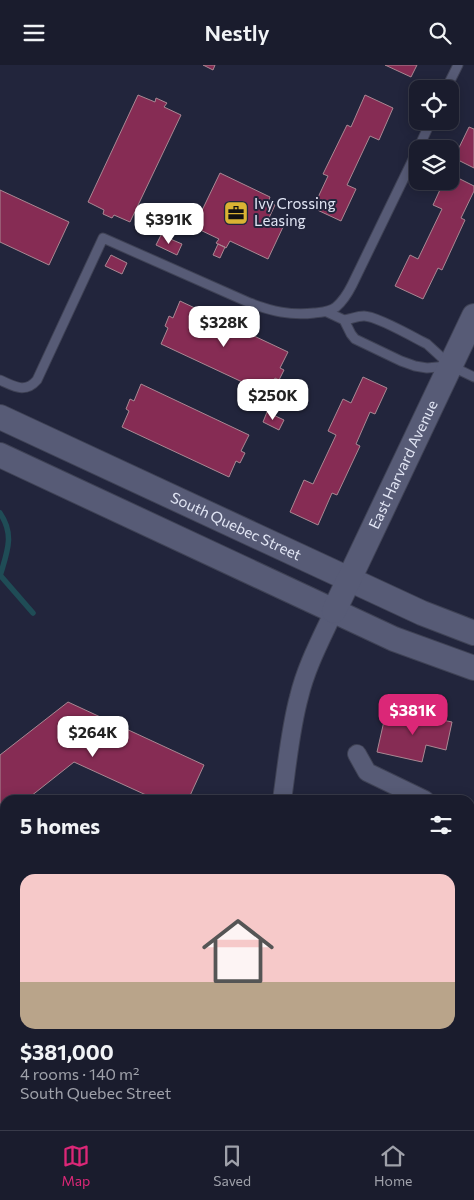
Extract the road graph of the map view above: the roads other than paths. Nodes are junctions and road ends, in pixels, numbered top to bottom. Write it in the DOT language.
graph roads {
  1 [pos="458,65"];
  2 [pos="450,80"];
  3 [pos="409,168"];
  4 [pos="327,312"];
  5 [pos="474,316"];
  6 [pos="344,320"];
  7 [pos="451,366"];
  8 [pos="474,377"];
  9 [pos="0,381"];
  10 [pos="0,417"];
  11 [pos="0,455"];
  12 [pos="349,579"];
  13 [pos="334,611"];
  14 [pos="474,633"];
  15 [pos="474,668"];
  16 [pos="357,754"];
  17 [pos="283,795"];
  18 [pos="415,795"];
  1 -- 2 [label="lane"];
  3 -- 4 [label="lane"];
  4 -- 6 [label="lane"];
  4 -- 9 [label="lane"];
  5 -- 7 [label="main road, East Harvard Avenue"];
  6 -- 7 [label="lane"];
  6 -- 7 [label="lane"];
  7 -- 8 [label="lane"];
  7 -- 12 [label="main road, East Harvard Avenue"];
  10 -- 12 [label="main road, South Quebec Street"];
  11 -- 13 [label="main road"];
  12 -- 13 [label="main road, East Harvard Avenue"];
  12 -- 14 [label="main road, South Quebec Street"];
  13 -- 15 [label="main road"];
  13 -- 17 [label="street"];
  16 -- 18 [label="street"];
}
